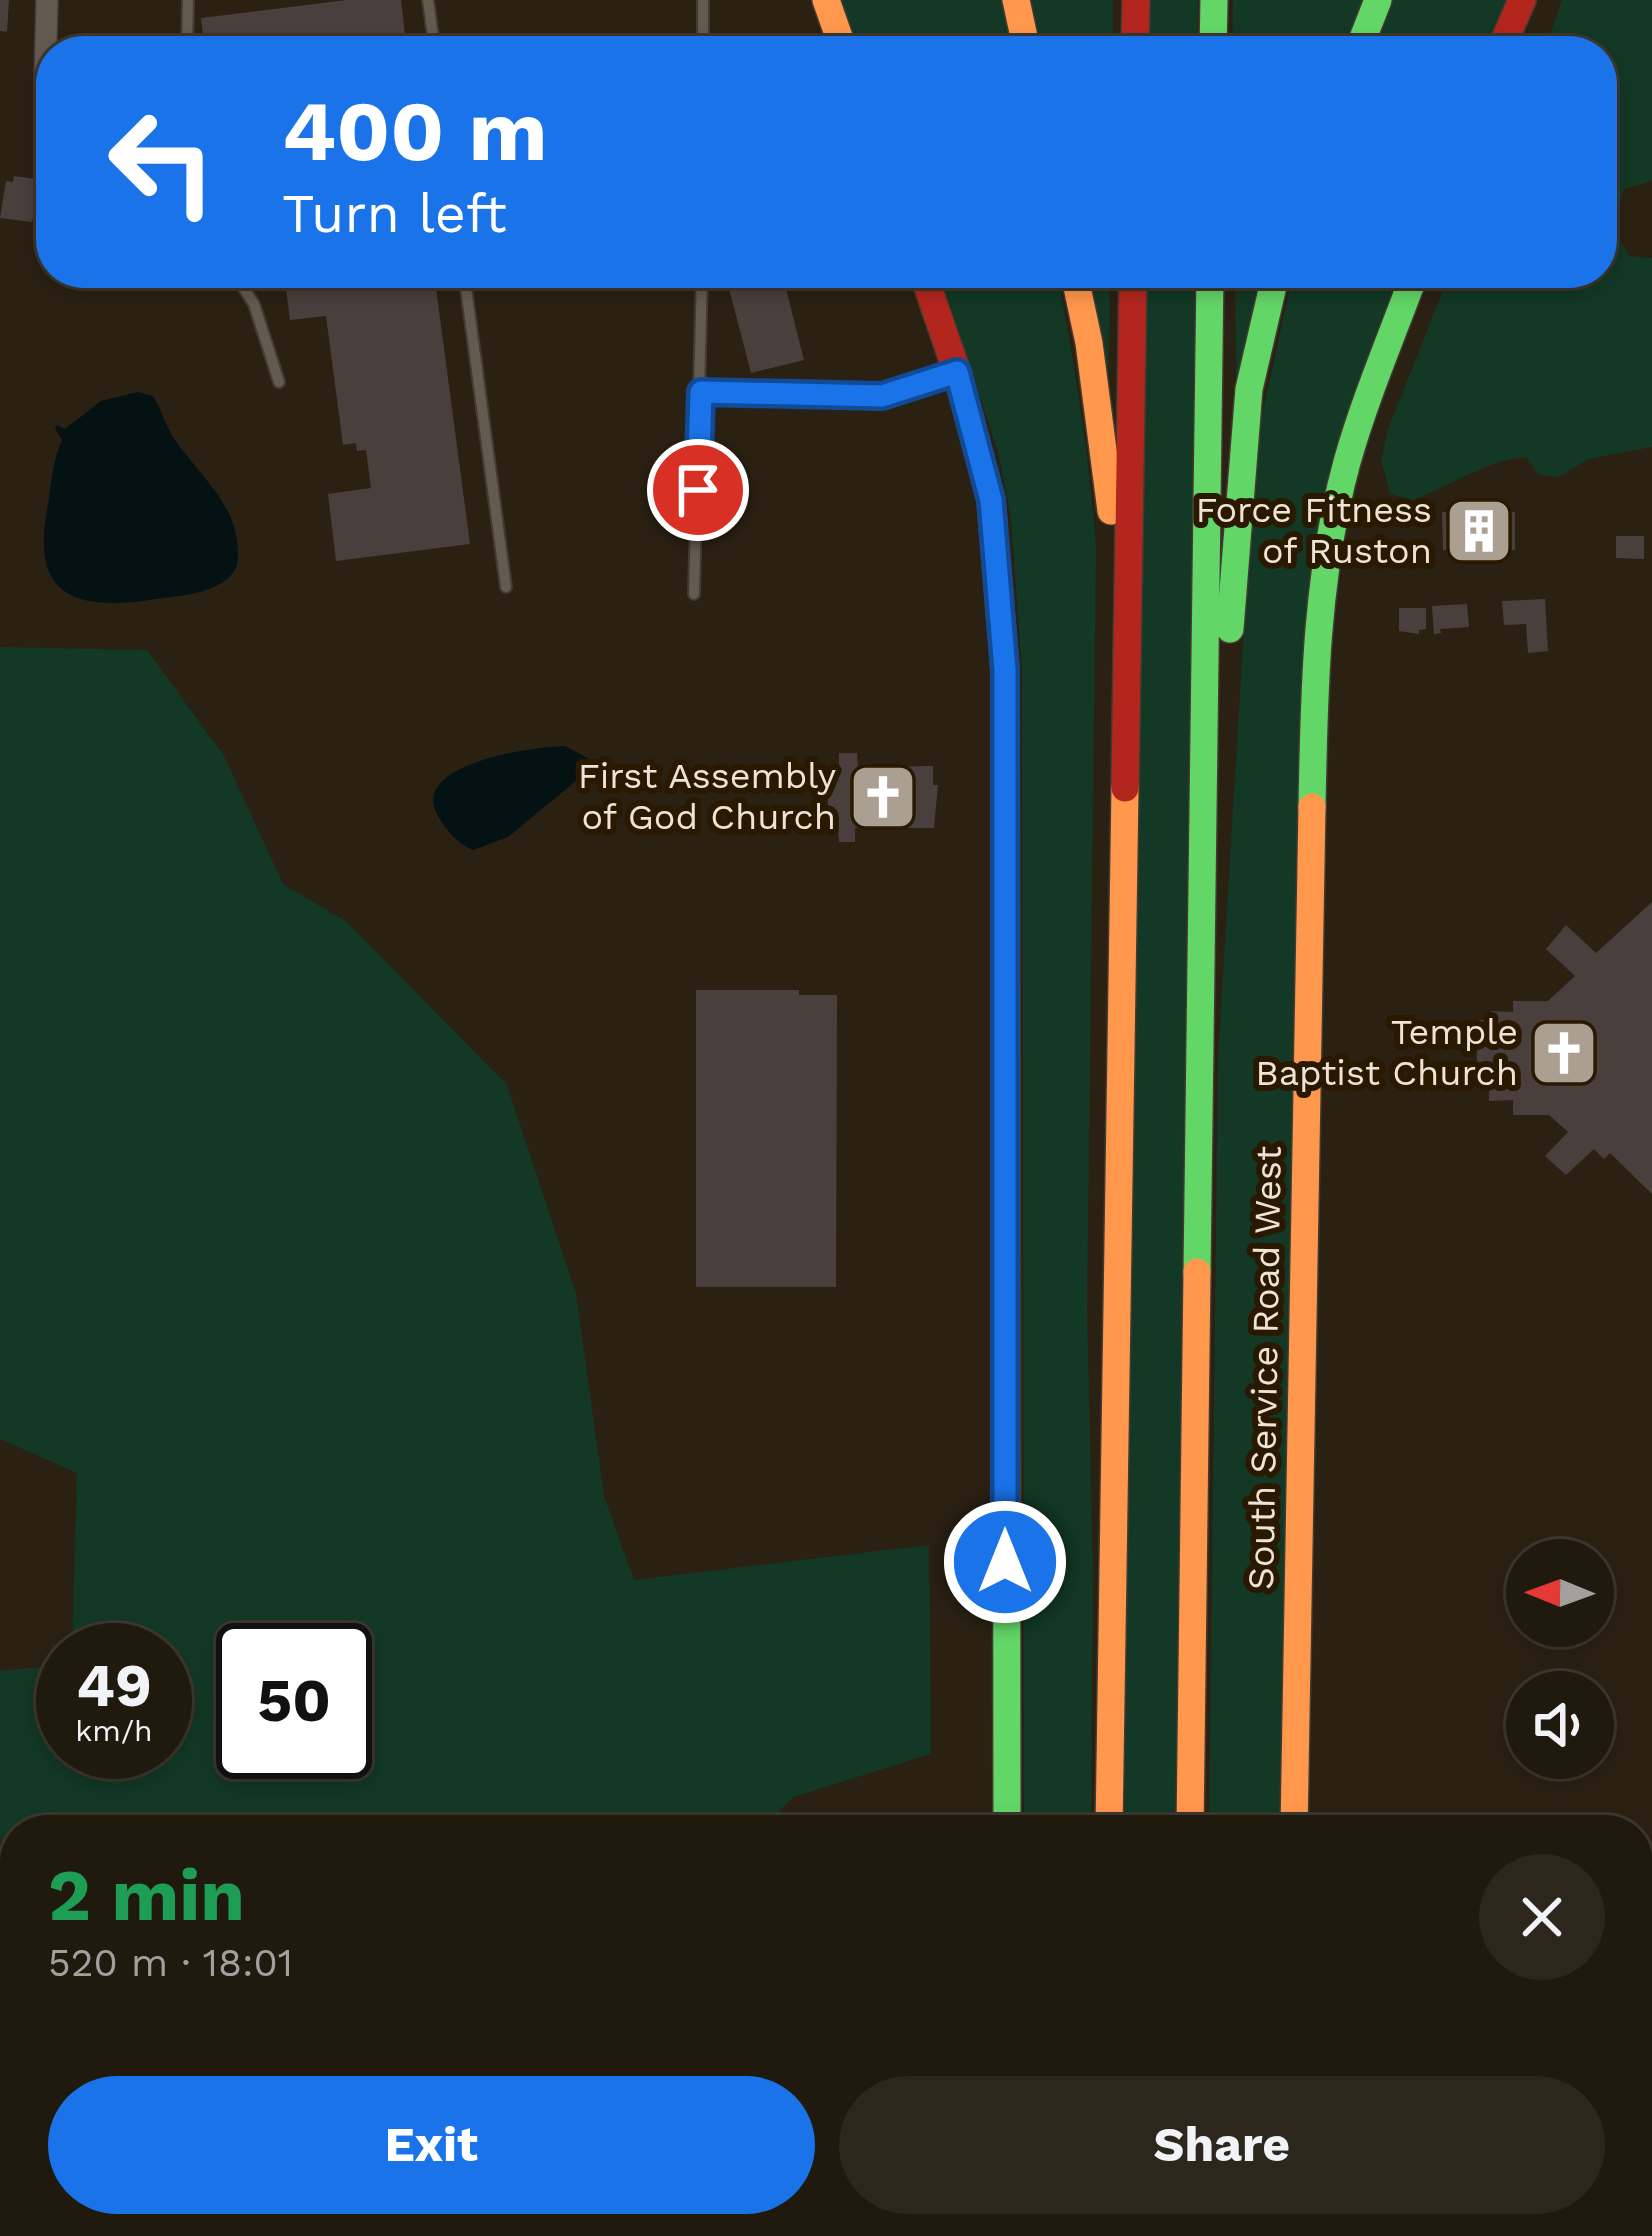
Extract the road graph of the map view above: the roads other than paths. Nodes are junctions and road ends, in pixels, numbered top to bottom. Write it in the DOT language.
graph roads {
  1 [pos="47,0"];
  2 [pos="188,0"];
  3 [pos="428,0"];
  4 [pos="703,0"];
  5 [pos="826,0"];
  6 [pos="1016,0"];
  7 [pos="1136,0"];
  8 [pos="1214,0"];
  9 [pos="1378,0"];
  10 [pos="1522,0"];
  11 [pos="46,36"];
  12 [pos="187,36"];
  13 [pos="433,36"];
  14 [pos="703,36"];
  15 [pos="839,36"];
  16 [pos="1024,36"];
  17 [pos="1135,36"];
  18 [pos="1213,36"];
  19 [pos="1364,36"];
  20 [pos="1506,36"];
  21 [pos="244,288"];
  22 [pos="466,288"];
  23 [pos="702,288"];
  24 [pos="928,288"];
  25 [pos="1077,288"];
  26 [pos="1133,288"];
  27 [pos="1210,288"];
  28 [pos="1273,288"];
  29 [pos="1410,288"];
  30 [pos="957,372"];
  31 [pos="279,382"];
  32 [pos="701,392"];
  33 [pos="506,587"];
  34 [pos="694,594"];
  35 [pos="1130,645"];
  36 [pos="1203,812"];
  37 [pos="1007,1815"];
  38 [pos="1108,1815"];
  39 [pos="1190,1815"];
  40 [pos="1294,1815"];
  1 -- 11 [label="street"];
  2 -- 12 [label="lane"];
  3 -- 13 [label="lane"];
  4 -- 14 [label="lane"];
  5 -- 15 [label="main road"];
  6 -- 16 [label="main road"];
  7 -- 17 [label="main road"];
  8 -- 18 [label="main road"];
  9 -- 19 [label="main road"];
  10 -- 20 [label="main road"];
  21 -- 31 [label="lane"];
  22 -- 33 [label="lane"];
  23 -- 32 [label="lane"];
  24 -- 30 [label="main road"];
  25 -- 35 [label="main road"];
  26 -- 35 [label="main road"];
  27 -- 36 [label="main road"];
  28 -- 36 [label="main road"];
  29 -- 40 [label="main road, South Service Road West"];
  30 -- 32 [label="lane"];
  30 -- 37 [label="main road"];
  32 -- 34 [label="lane"];
  35 -- 38 [label="main road"];
  36 -- 39 [label="main road"];
}
